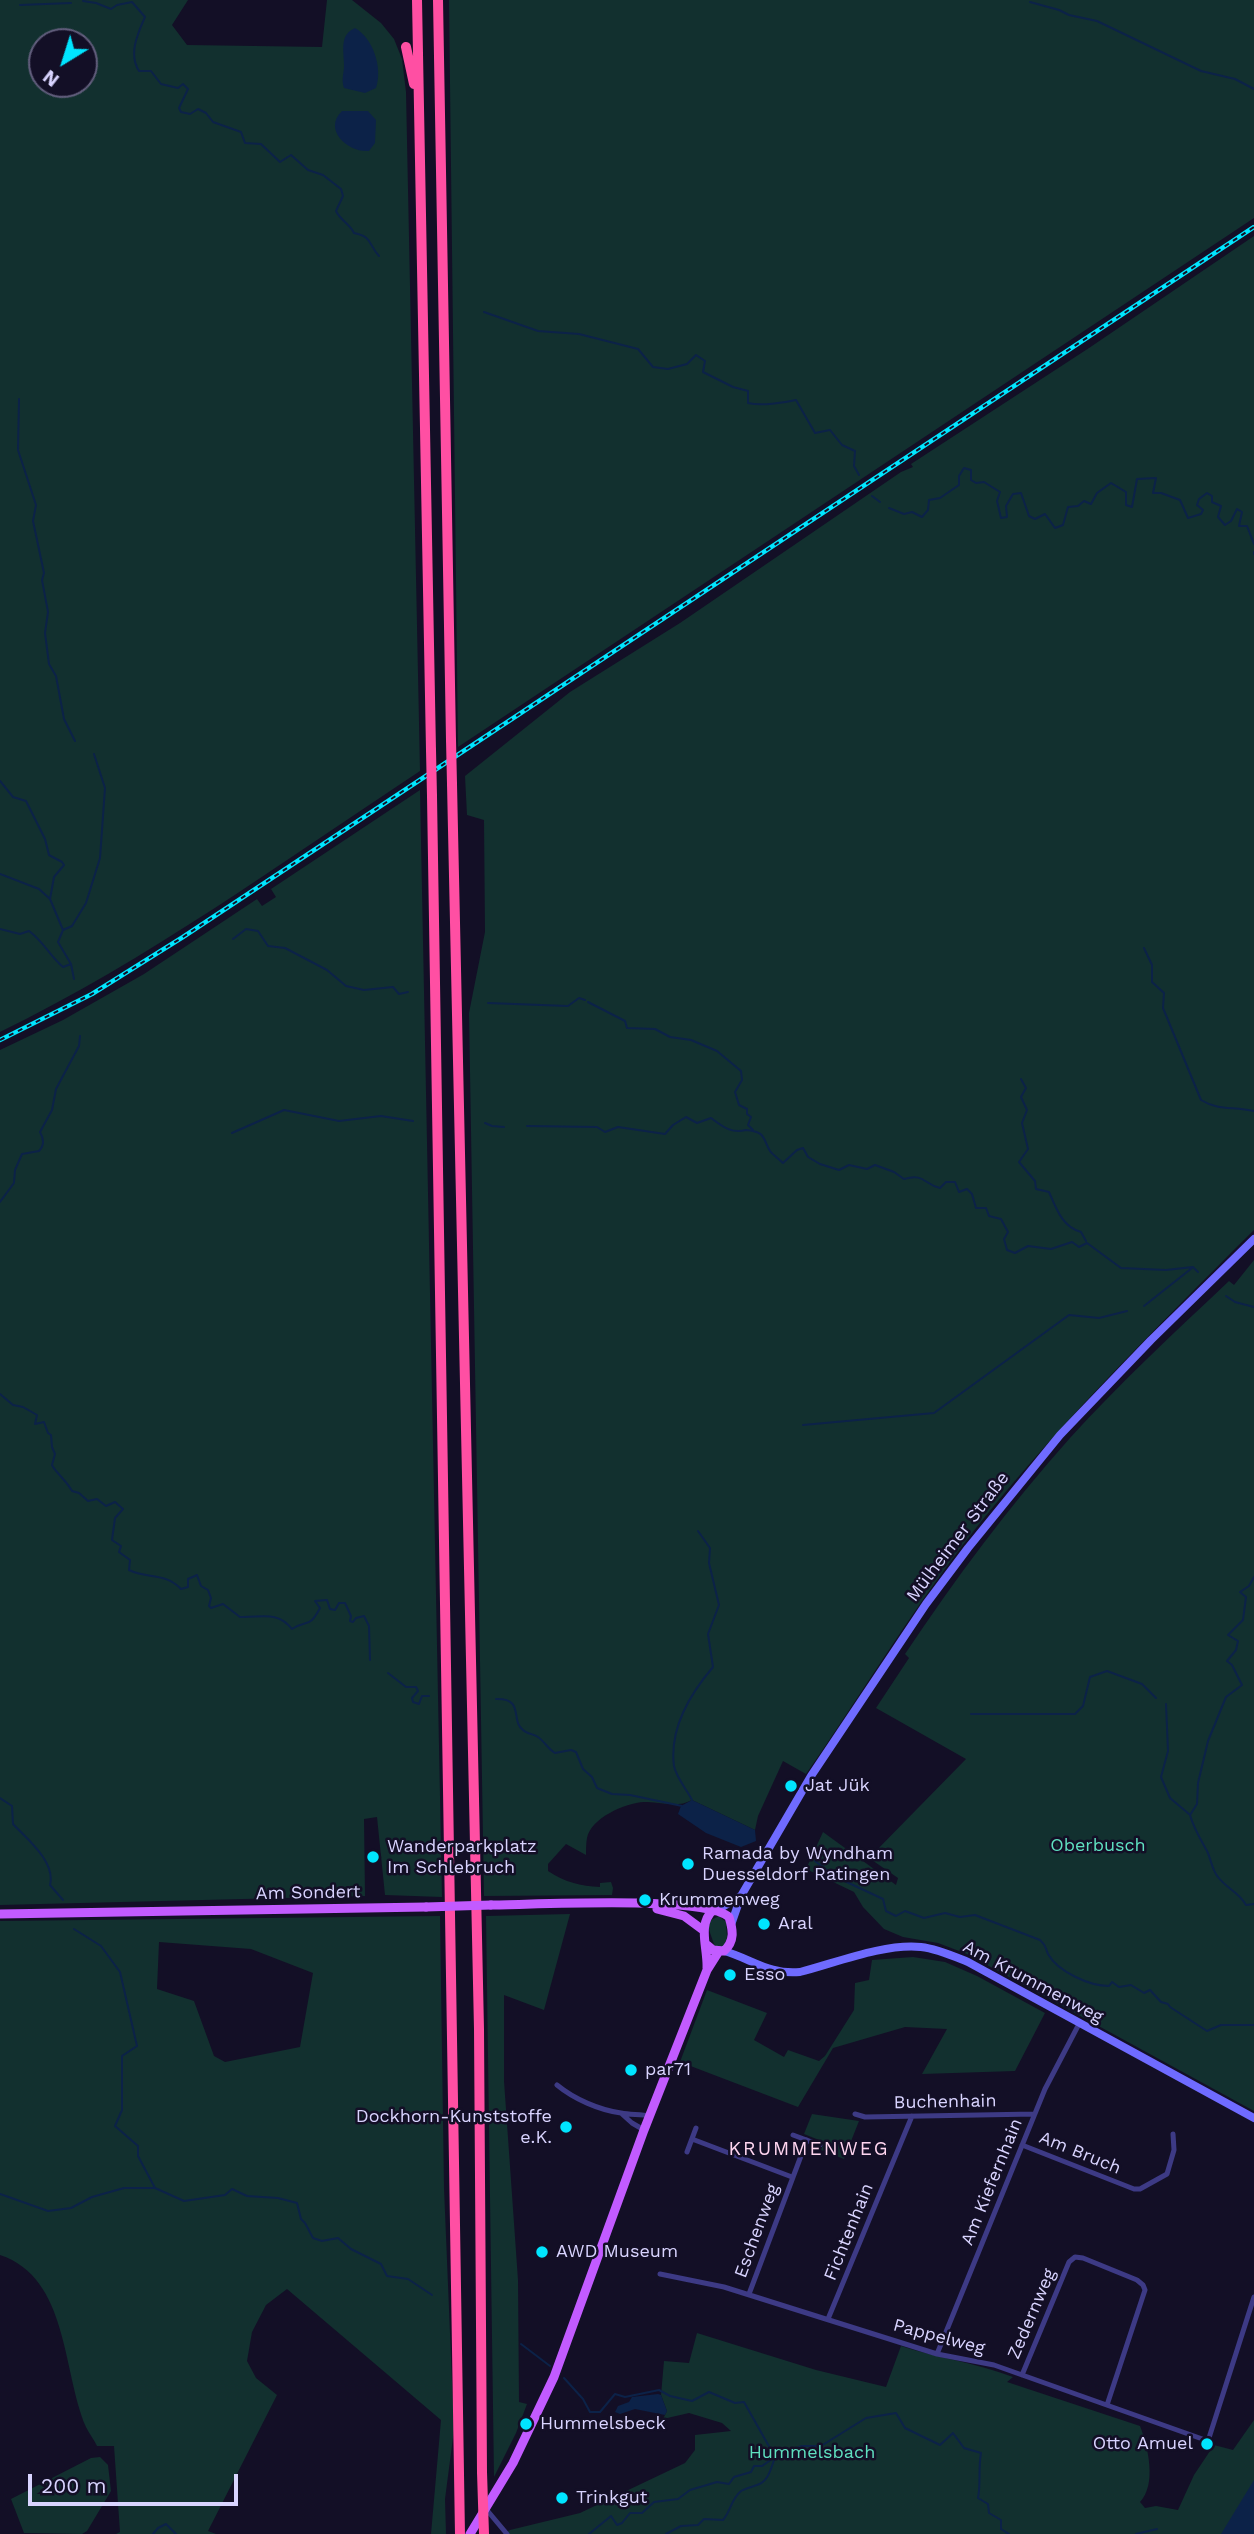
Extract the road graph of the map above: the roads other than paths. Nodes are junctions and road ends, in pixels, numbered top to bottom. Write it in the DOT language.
graph roads {
  1 [pos="417,0"];
  2 [pos="438,0"];
  3 [pos="406,47"];
  4 [pos="419,107"];
  5 [pos="1254,1239"];
  6 [pos="741,1896"];
  7 [pos="617,1904"];
  8 [pos="715,1910"];
  9 [pos="0,1914"];
  10 [pos="731,1925"];
  11 [pos="703,1930"];
  12 [pos="732,1940"];
  13 [pos="707,1945"];
  14 [pos="722,1951"];
  15 [pos="743,1956"];
  16 [pos="707,1970"];
  17 [pos="1079,2024"];
  18 [pos="557,2085"];
  19 [pos="622,2114"];
  20 [pos="855,2114"];
  21 [pos="1035,2114"];
  22 [pos="650,2116"];
  23 [pos="912,2116"];
  24 [pos="1254,2118"];
  25 [pos="696,2128"];
  26 [pos="644,2130"];
  27 [pos="793,2134"];
  28 [pos="1174,2134"];
  29 [pos="692,2139"];
  30 [pos="807,2140"];
  31 [pos="820,2145"];
  32 [pos="1022,2145"];
  33 [pos="687,2152"];
  34 [pos="792,2177"];
  35 [pos="660,2274"];
  36 [pos="749,2294"];
  37 [pos="1254,2297"];
  38 [pos="1251,2312"];
  39 [pos="828,2319"];
  40 [pos="937,2354"];
  41 [pos="1022,2375"];
  42 [pos="1107,2405"];
  43 [pos="486,2509"];
  44 [pos="460,2529"];
  45 [pos="470,2534"];
  46 [pos="484,2534"];
  47 [pos="508,2534"];
  1 -- 4 [label="highway"];
  2 -- 46 [label="highway, bridge"];
  3 -- 4 [label="highway"];
  4 -- 44 [label="highway, bridge"];
  5 -- 6 [label="main road, Mülheimer Straße"];
  6 -- 8 [label="main road, Mülheimer Straße"];
  6 -- 10 [label="main road, Mülheimer Straße"];
  7 -- 8 [label="main road, Am Sondert"];
  7 -- 9 [label="main road, Am Sondert, bridge"];
  7 -- 11 [label="main road, Am Sondert"];
  8 -- 10 [label="main road"];
  8 -- 11 [label="main road"];
  10 -- 12 [label="main road"];
  11 -- 13 [label="main road"];
  12 -- 14 [label="main road"];
  12 -- 15 [label="main road"];
  13 -- 14 [label="main road"];
  13 -- 16 [label="main road"];
  14 -- 15 [label="main road, Am Krummenweg"];
  14 -- 16 [label="main road"];
  15 -- 17 [label="main road, Am Krummenweg"];
  16 -- 22 [label="main road"];
  17 -- 21 [label="street, Am Kiefernhain"];
  17 -- 24 [label="main road, Am Krummenweg"];
  18 -- 19 [label="street"];
  19 -- 22 [label="street"];
  19 -- 26 [label="street"];
  20 -- 23 [label="street, Buchenhain"];
  21 -- 23 [label="street, Buchenhain"];
  21 -- 32 [label="street, Am Kiefernhain"];
  22 -- 26 [label="main road"];
  23 -- 39 [label="street, Fichtenhain"];
  25 -- 29 [label="street"];
  26 -- 43 [label="main road"];
  27 -- 30 [label="street"];
  28 -- 32 [label="street, Am Bruch"];
  29 -- 33 [label="street"];
  29 -- 34 [label="street, Eschenweg"];
  30 -- 31 [label="street"];
  30 -- 34 [label="street, Eschenweg"];
  32 -- 40 [label="street, Am Kiefernhain"];
  34 -- 36 [label="street, Eschenweg"];
  35 -- 36 [label="street, Pappelweg"];
  36 -- 39 [label="street, Pappelweg"];
  37 -- 38 [label="street"];
  38 -- 42 [label="street, Pappelweg"];
  39 -- 40 [label="street, Pappelweg"];
  40 -- 41 [label="street, Pappelweg"];
  41 -- 42 [label="street, Pappelweg"];
  41 -- 42 [label="street, Zedernweg"];
  43 -- 45 [label="main road"];
  43 -- 47 [label="street"];
}
